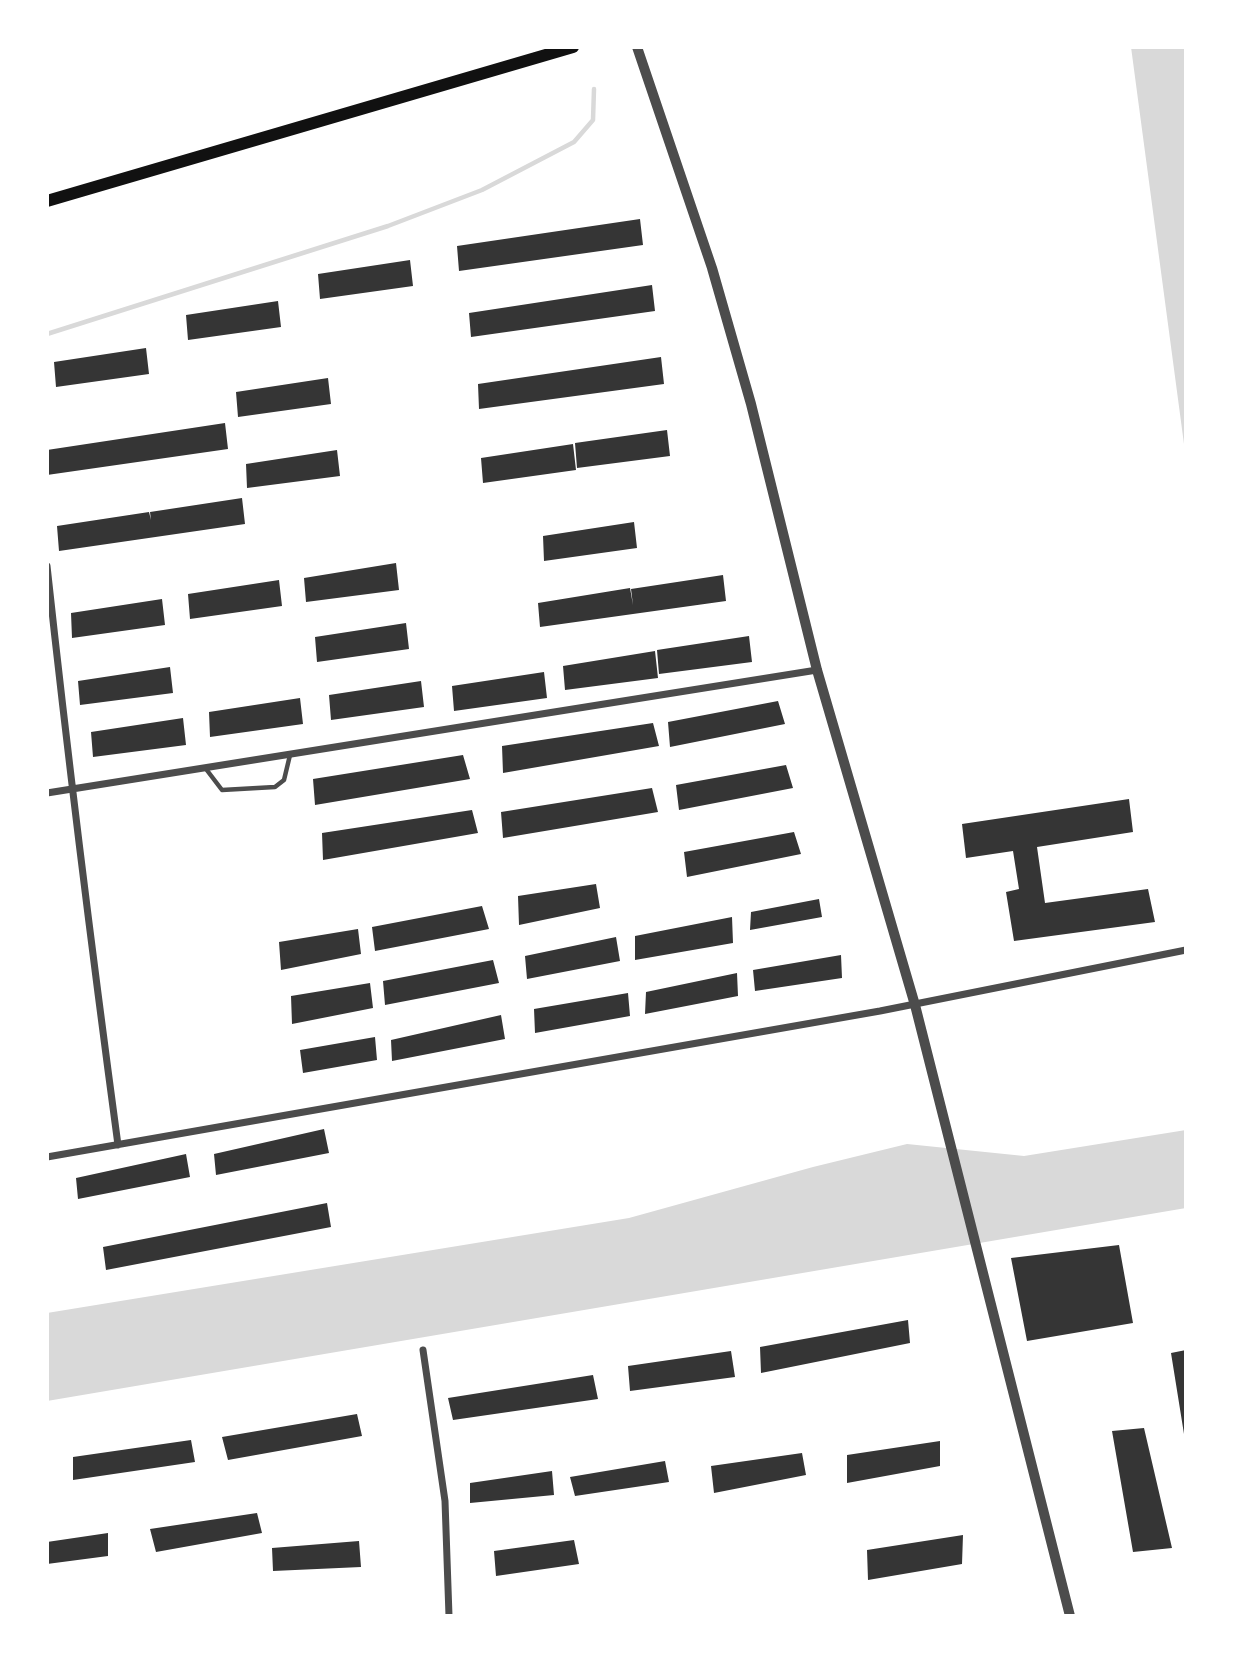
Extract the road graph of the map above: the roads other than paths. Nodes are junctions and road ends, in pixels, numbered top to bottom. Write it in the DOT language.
graph roads {
  1 [pos="573,47"];
  2 [pos="637,47"];
  3 [pos="47,201"];
  4 [pos="47,566"];
  5 [pos="817,670"];
  6 [pos="290,755"];
  7 [pos="206,769"];
  8 [pos="71,789"];
  9 [pos="47,793"];
  10 [pos="1183,951"];
  11 [pos="118,1145"];
  12 [pos="47,1157"];
  13 [pos="423,1350"];
  14 [pos="449,1616"];
  15 [pos="1070,1616"];
  1 -- 3 [label="main road"];
  2 -- 5 [label="street"];
  4 -- 8 [label="street"];
  5 -- 6 [label="street"];
  5 -- 15 [label="street"];
  6 -- 7 [label="street"];
  6 -- 7 [label="lane"];
  7 -- 8 [label="street"];
  8 -- 9 [label="street"];
  8 -- 11 [label="street"];
  10 -- 11 [label="street"];
  11 -- 12 [label="street"];
  13 -- 14 [label="street"];
}
